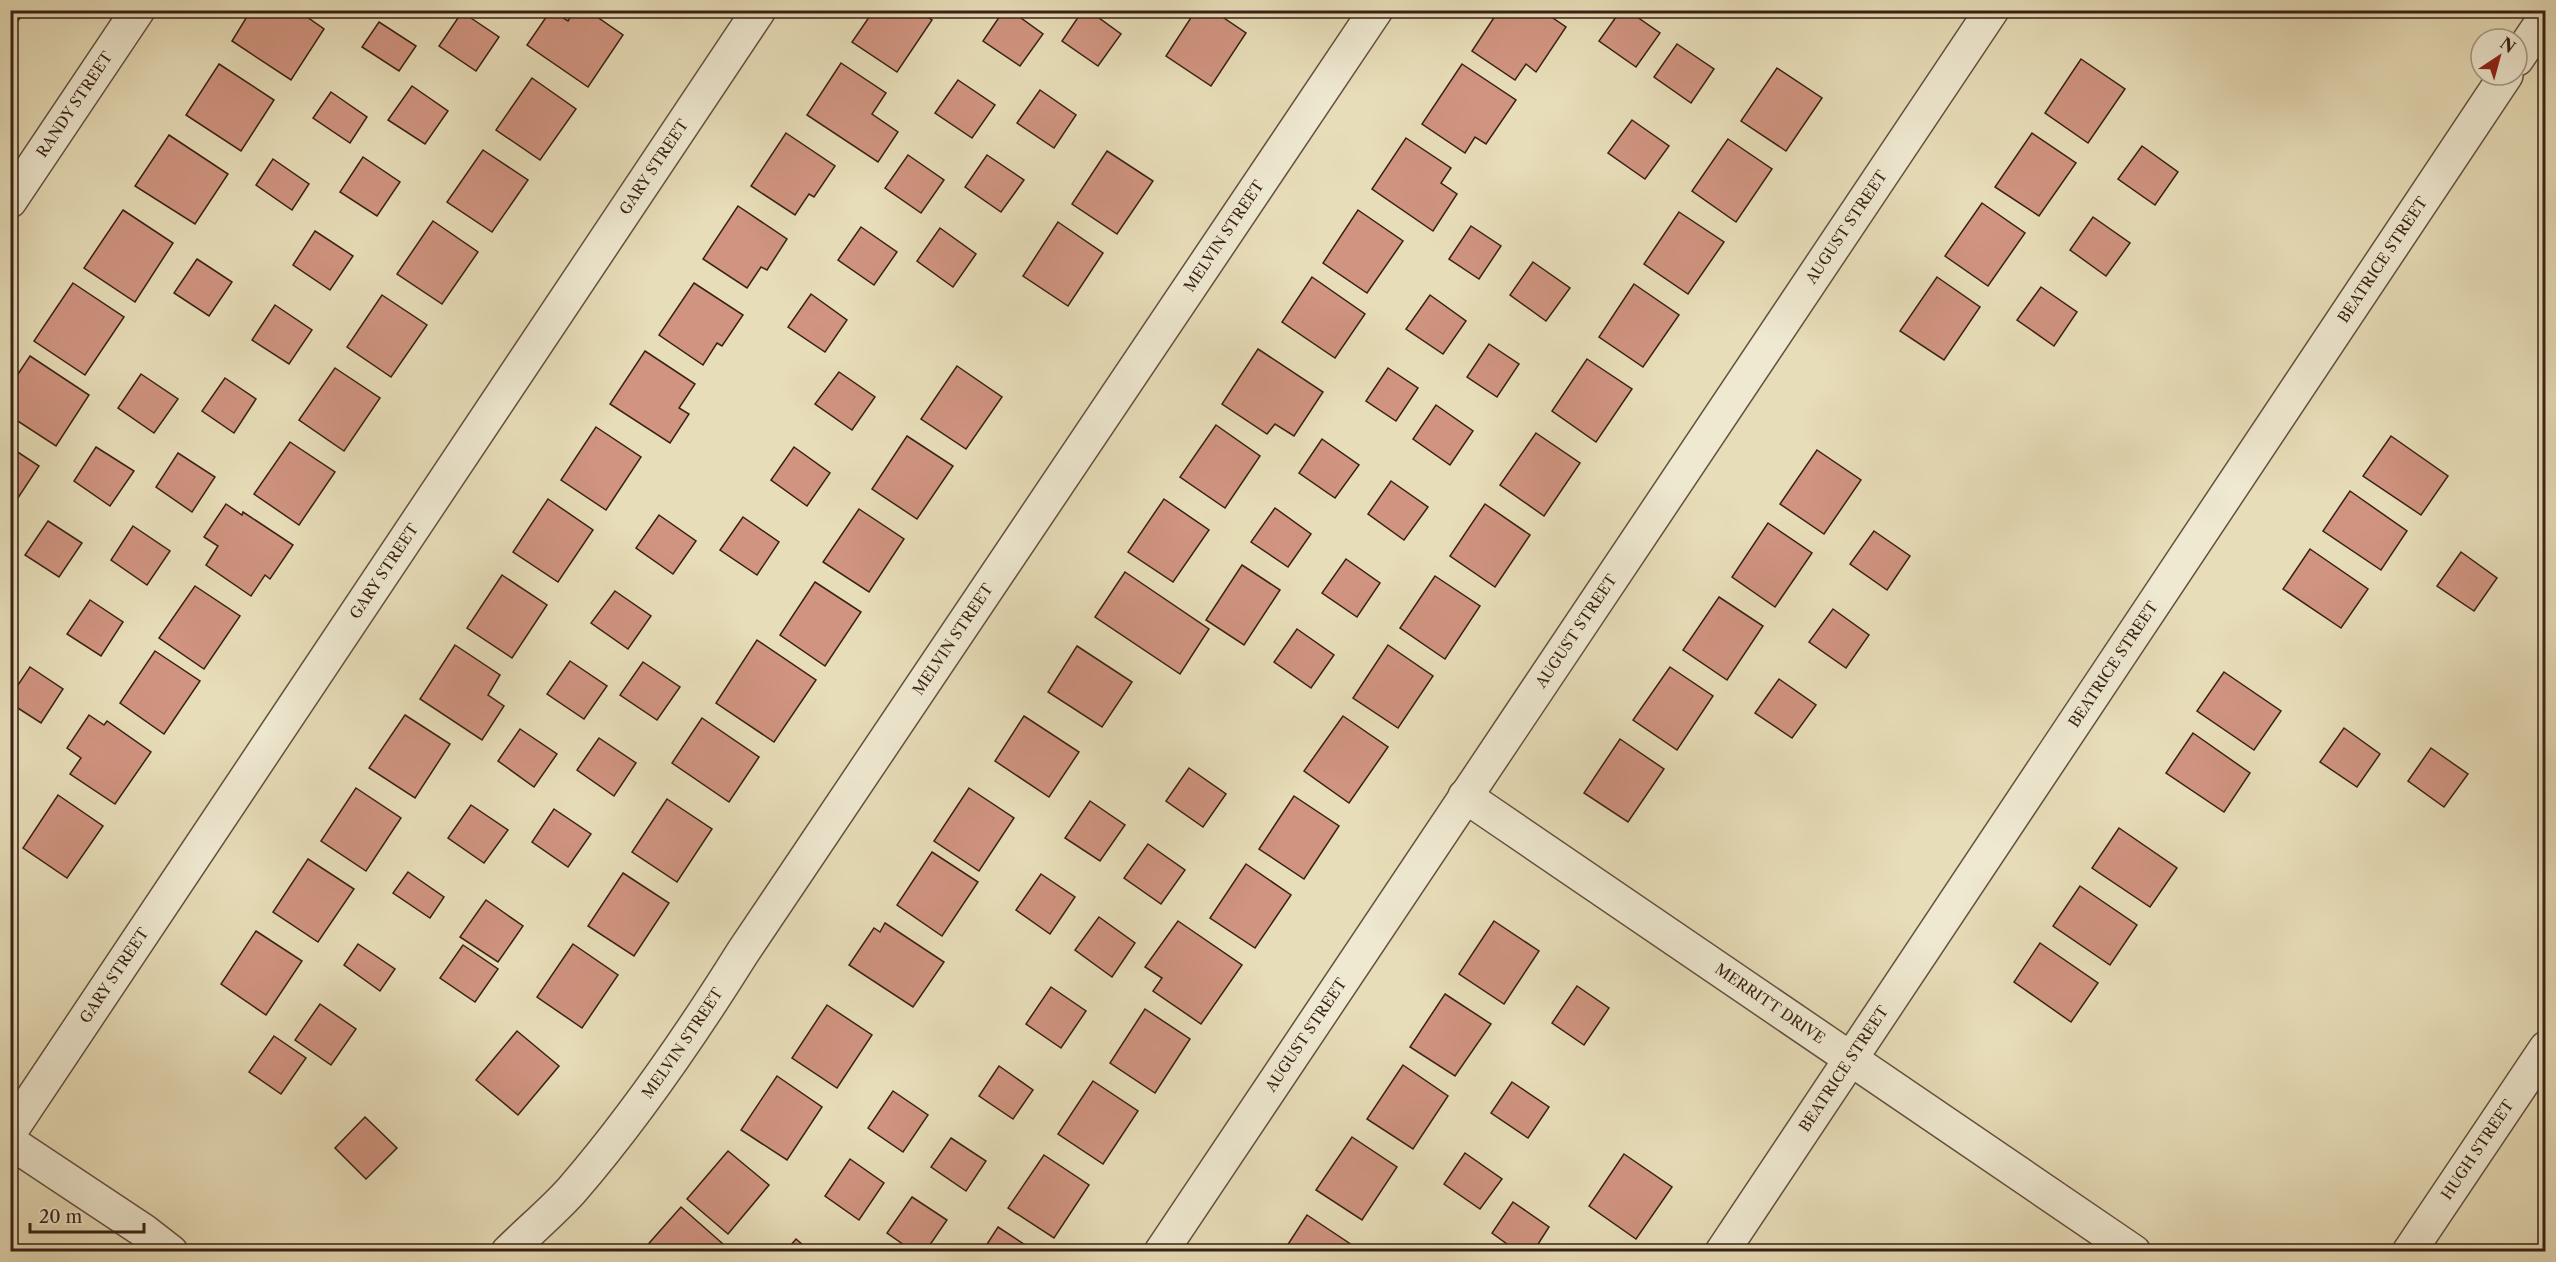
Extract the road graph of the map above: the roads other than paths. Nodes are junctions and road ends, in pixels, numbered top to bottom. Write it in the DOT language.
graph roads {
  1 [pos="138,10"];
  2 [pos="759,10"];
  3 [pos="1376,10"];
  4 [pos="1992,10"];
  5 [pos="2546,16"];
  6 [pos="2529,41"];
  7 [pos="2498,87"];
  8 [pos="10,201"];
  9 [pos="1465,796"];
  10 [pos="2546,1048"];
  11 [pos="1851,1059"];
  12 [pos="10,1132"];
  13 [pos="10,1142"];
  14 [pos="171,1251"];
  15 [pos="508,1251"];
  16 [pos="1161,1251"];
  17 [pos="1722,1251"];
  18 [pos="2134,1251"];
  19 [pos="2409,1251"];
  1 -- 8 [label="street, RANDY STREET"];
  2 -- 12 [label="street, GARY STREET"];
  3 -- 15 [label="street, MELVIN STREET"];
  4 -- 9 [label="street, AUGUST STREET"];
  5 -- 6 [label="street"];
  7 -- 11 [label="street, BEATRICE STREET"];
  9 -- 11 [label="street, MERRITT DRIVE"];
  9 -- 16 [label="street, AUGUST STREET"];
  10 -- 19 [label="street, HUGH STREET"];
  11 -- 17 [label="street, BEATRICE STREET"];
  11 -- 18 [label="street, MERRITT DRIVE"];
  13 -- 14 [label="street"];
}
